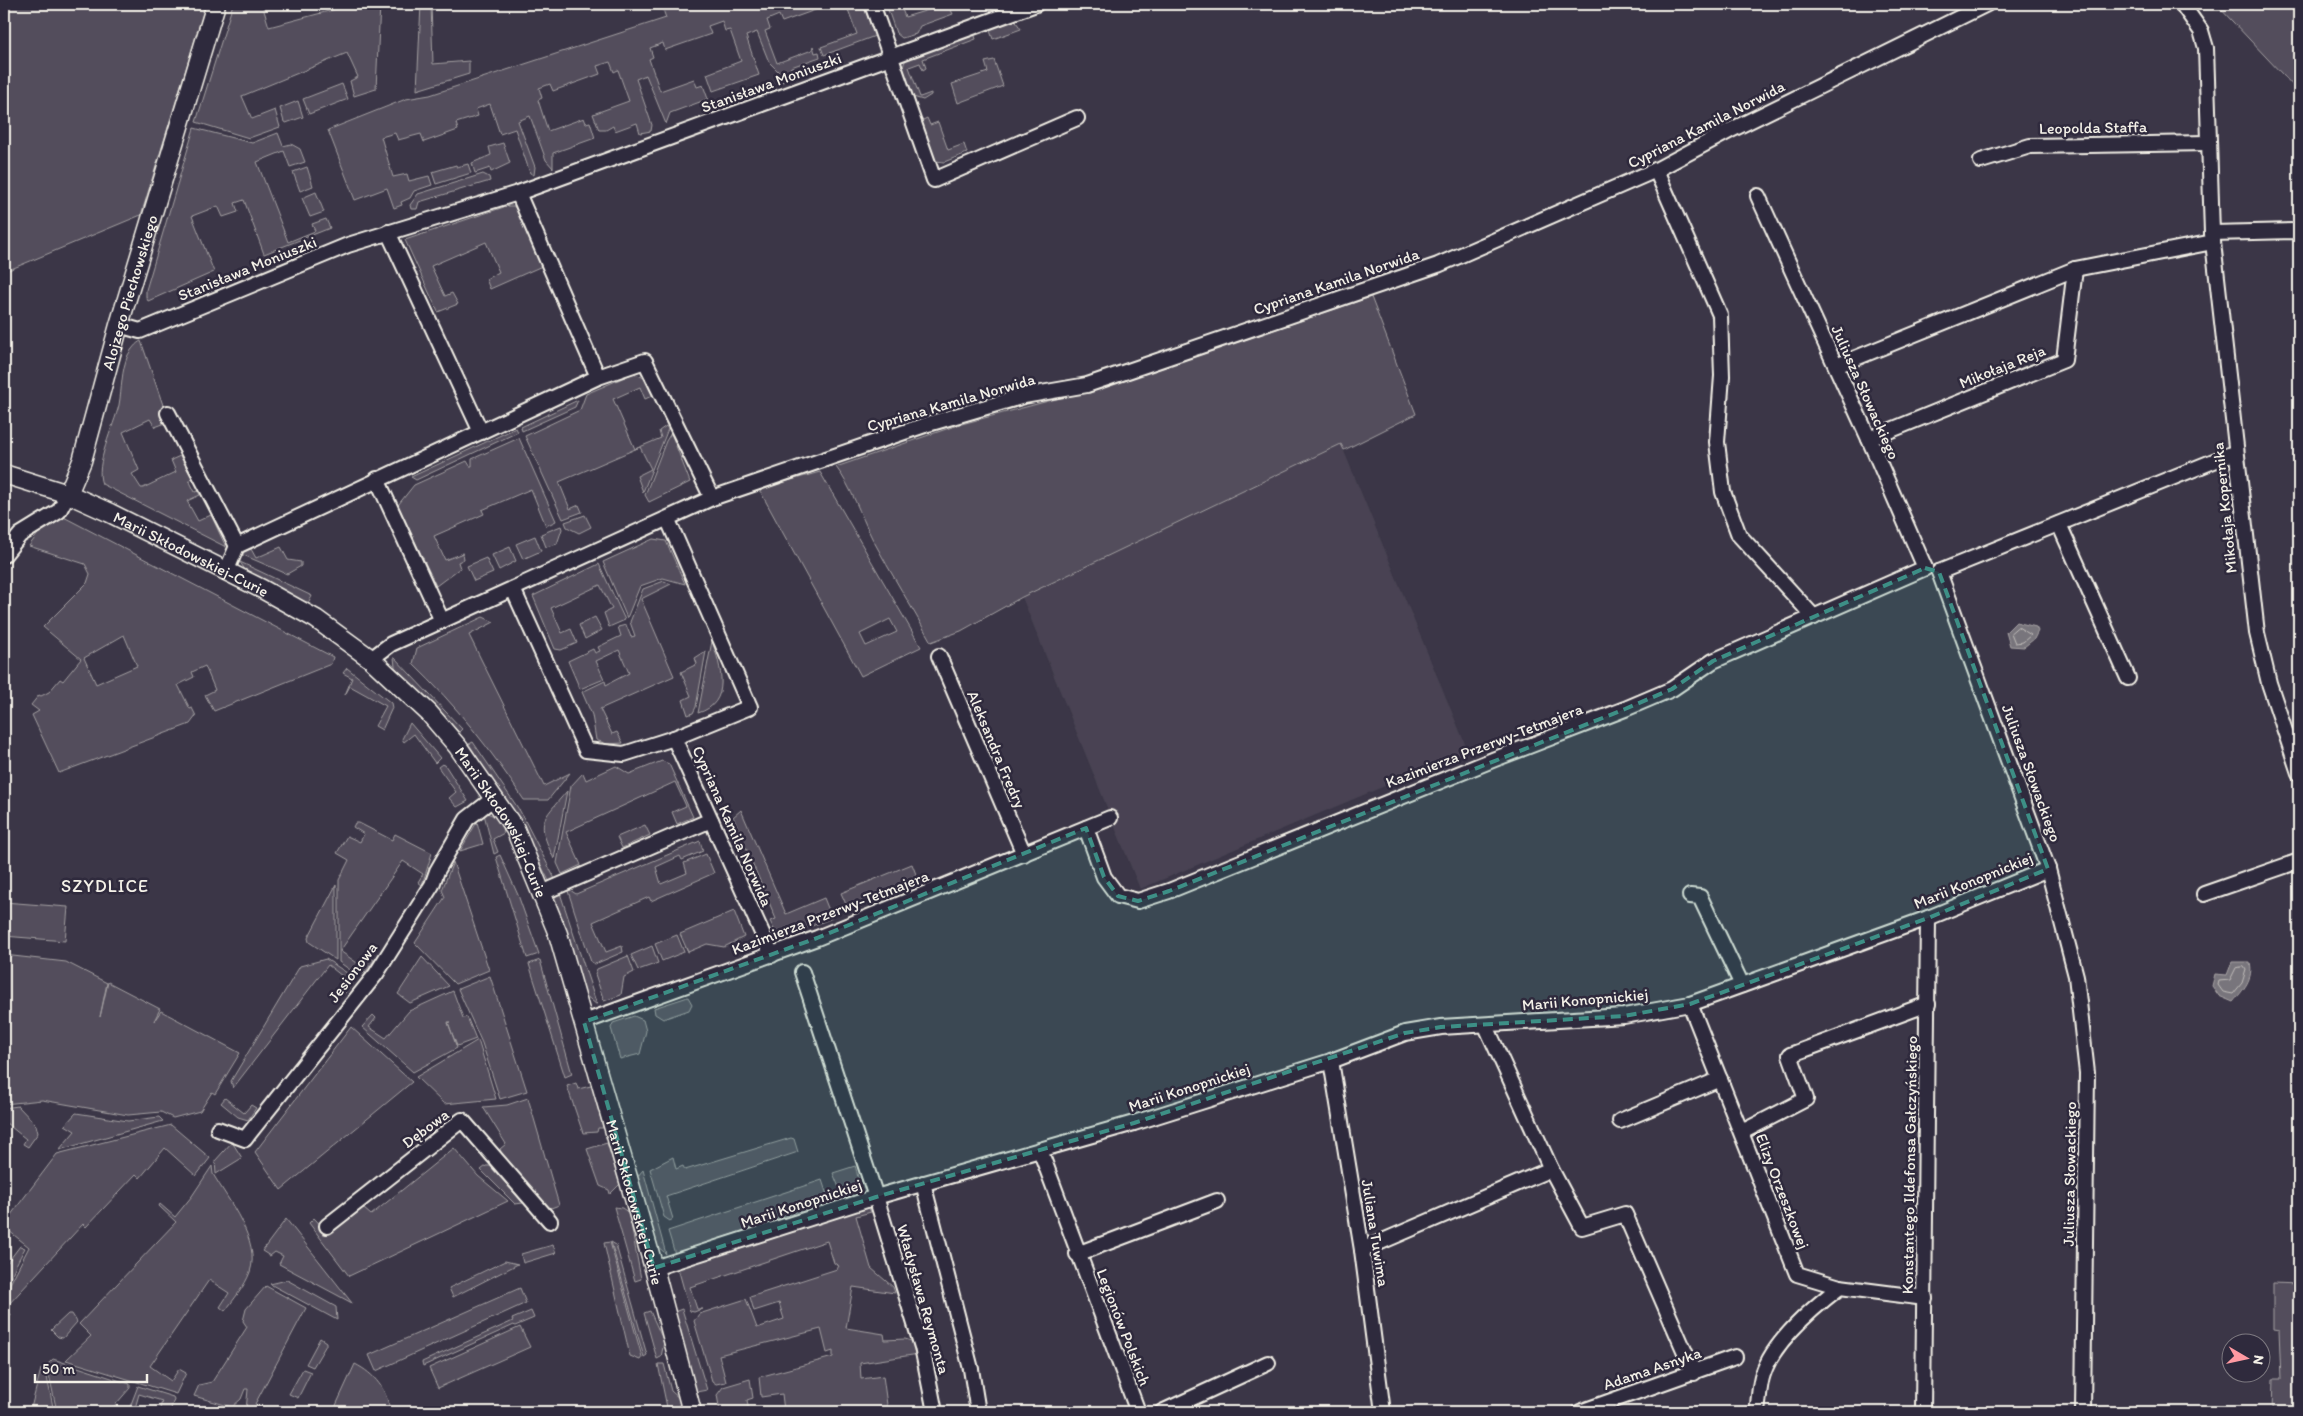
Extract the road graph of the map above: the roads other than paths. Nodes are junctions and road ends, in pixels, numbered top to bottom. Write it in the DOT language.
graph roads {
  1 [pos="216,4"];
  2 [pos="872,4"];
  3 [pos="1988,4"];
  4 [pos="2182,4"];
  5 [pos="1027,5"];
  6 [pos="891,57"];
  7 [pos="1077,118"];
  8 [pos="2208,143"];
  9 [pos="1981,161"];
  10 [pos="1656,170"];
  11 [pos="518,193"];
  12 [pos="1758,196"];
  13 [pos="388,232"];
  14 [pos="2299,234"];
  15 [pos="2213,237"];
  16 [pos="2075,269"];
  17 [pos="119,325"];
  18 [pos="1836,366"];
  19 [pos="598,377"];
  20 [pos="168,413"];
  21 [pos="481,432"];
  22 [pos="1869,439"];
  23 [pos="2236,452"];
  24 [pos="4,474"];
  25 [pos="378,479"];
  26 [pos="68,494"];
  27 [pos="712,498"];
  28 [pos="668,520"];
  29 [pos="2059,524"];
  30 [pos="237,546"];
  31 [pos="4,555"];
  32 [pos="1924,568"];
  33 [pos="226,572"];
  34 [pos="1939,572"];
  35 [pos="513,589"];
  36 [pos="1814,616"];
  37 [pos="442,621"];
  38 [pos="939,656"];
  39 [pos="371,659"];
  40 [pos="2128,678"];
  41 [pos="674,738"];
  42 [pos="2299,773"];
  43 [pos="494,798"];
  44 [pos="1110,818"];
  45 [pos="711,820"];
  46 [pos="1086,828"];
  47 [pos="1024,854"];
  48 [pos="2299,861"];
  49 [pos="2048,869"];
  50 [pos="542,893"];
  51 [pos="2204,894"];
  52 [pos="1690,896"];
  53 [pos="1928,918"];
  54 [pos="772,955"];
  55 [pos="802,972"];
  56 [pos="1742,985"];
  57 [pos="1690,1004"];
  58 [pos="1928,1004"];
  59 [pos="584,1022"];
  60 [pos="1486,1026"];
  61 [pos="1330,1060"];
  62 [pos="1720,1079"];
  63 [pos="1620,1121"];
  64 [pos="218,1128"];
  65 [pos="1742,1132"];
  66 [pos="1040,1150"];
  67 [pos="1551,1169"];
  68 [pos="923,1183"];
  69 [pos="876,1197"];
  70 [pos="1217,1201"];
  71 [pos="550,1221"];
  72 [pos="327,1226"];
  73 [pos="1362,1250"];
  74 [pos="1077,1254"];
  75 [pos="654,1268"];
  76 [pos="1840,1287"];
  77 [pos="1925,1298"];
  78 [pos="1735,1357"];
  79 [pos="1268,1363"];
  80 [pos="1694,1373"];
  81 [pos="692,1412"];
  82 [pos="935,1412"];
  83 [pos="978,1412"];
  84 [pos="1138,1412"];
  85 [pos="1162,1412"];
  86 [pos="1383,1412"];
  87 [pos="1580,1412"];
  88 [pos="1757,1412"];
  89 [pos="1923,1412"];
  90 [pos="2083,1412"];
  1 -- 17 [label="street, Alojzego Piechowskiego"];
  2 -- 6 [label="street"];
  3 -- 10 [label="street, Cypriana Kamila Norwida"];
  4 -- 8 [label="street, Mikołaja Kopernika"];
  5 -- 6 [label="street, Stanisława Moniuszki"];
  6 -- 7 [label="street"];
  6 -- 11 [label="street, Stanisława Moniuszki"];
  8 -- 9 [label="street, Leopolda Staffa"];
  8 -- 15 [label="street, Mikołaja Kopernika"];
  10 -- 27 [label="street, Cypriana Kamila Norwida"];
  10 -- 36 [label="street"];
  11 -- 13 [label="street, Stanisława Moniuszki"];
  11 -- 19 [label="street"];
  12 -- 18 [label="street, Juliusza Słowackiego"];
  13 -- 17 [label="street, Stanisława Moniuszki"];
  13 -- 21 [label="street"];
  14 -- 15 [label="street"];
  15 -- 16 [label="street"];
  15 -- 23 [label="street, Mikołaja Kopernika"];
  16 -- 18 [label="street"];
  16 -- 22 [label="street, Mikołaja Reja"];
  17 -- 26 [label="street, Alojzego Piechowskiego"];
  18 -- 22 [label="street, Juliusza Słowackiego"];
  19 -- 21 [label="street"];
  19 -- 27 [label="street"];
  20 -- 30 [label="street"];
  21 -- 25 [label="street"];
  22 -- 32 [label="street, Juliusza Słowackiego"];
  23 -- 29 [label="street"];
  23 -- 42 [label="street, Mikołaja Kopernika"];
  24 -- 26 [label="street, Marii Skłodowskiej-Curie"];
  25 -- 30 [label="street"];
  25 -- 37 [label="street"];
  26 -- 31 [label="street, Alojzego Piechowskiego"];
  26 -- 33 [label="street, Marii Skłodowskiej-Curie"];
  27 -- 28 [label="street, Cypriana Kamila Norwida"];
  28 -- 35 [label="street, Cypriana Kamila Norwida"];
  28 -- 41 [label="street, Cypriana Kamila Norwida"];
  29 -- 34 [label="street"];
  29 -- 40 [label="street"];
  30 -- 33 [label="street"];
  32 -- 34 [label="street"];
  32 -- 36 [label="street, Kazimierza Przerwy-Tetmajera"];
  33 -- 39 [label="street, Marii Skłodowskiej-Curie"];
  34 -- 49 [label="street, Juliusza Słowackiego"];
  35 -- 37 [label="street, Cypriana Kamila Norwida"];
  35 -- 41 [label="street, Cypriana Kamila Norwida"];
  36 -- 46 [label="street, Kazimierza Przerwy-Tetmajera"];
  37 -- 39 [label="street, Cypriana Kamila Norwida"];
  38 -- 47 [label="street, Aleksandra Fredry"];
  39 -- 43 [label="street, Marii Skłodowskiej-Curie"];
  41 -- 45 [label="street, Cypriana Kamila Norwida"];
  43 -- 50 [label="street, Marii Skłodowskiej-Curie"];
  43 -- 64 [label="street, Jesionowa"];
  44 -- 46 [label="street, Kazimierza Przerwy-Tetmajera"];
  45 -- 50 [label="street"];
  45 -- 54 [label="street, Cypriana Kamila Norwida"];
  46 -- 47 [label="street, Kazimierza Przerwy-Tetmajera"];
  47 -- 54 [label="street, Kazimierza Przerwy-Tetmajera"];
  48 -- 51 [label="street"];
  49 -- 53 [label="street, Marii Konopnickiej"];
  49 -- 90 [label="street, Juliusza Słowackiego"];
  50 -- 59 [label="street, Marii Skłodowskiej-Curie"];
  52 -- 56 [label="street"];
  53 -- 56 [label="street, Marii Konopnickiej"];
  53 -- 58 [label="street, Konstantego Ildefonsa Gałczyńskiego"];
  54 -- 59 [label="street, Kazimierza Przerwy-Tetmajera"];
  55 -- 69 [label="street, Władysława Reymonta"];
  56 -- 57 [label="street, Marii Konopnickiej"];
  57 -- 60 [label="street, Marii Konopnickiej"];
  57 -- 62 [label="street, Elizy Orzeszkowej"];
  58 -- 65 [label="street"];
  58 -- 77 [label="street, Konstantego Ildefonsa Gałczyńskiego"];
  59 -- 75 [label="street, Marii Skłodowskiej-Curie"];
  60 -- 61 [label="street, Marii Konopnickiej"];
  60 -- 67 [label="street"];
  61 -- 66 [label="street, Marii Konopnickiej"];
  61 -- 73 [label="street, Juliana Tuwima"];
  62 -- 63 [label="street"];
  62 -- 65 [label="street, Elizy Orzeszkowej"];
  65 -- 76 [label="street, Elizy Orzeszkowej"];
  66 -- 68 [label="street, Marii Konopnickiej"];
  66 -- 74 [label="street, Legionów Polskich"];
  67 -- 73 [label="street"];
  67 -- 80 [label="street"];
  68 -- 69 [label="street, Marii Konopnickiej"];
  68 -- 83 [label="street"];
  69 -- 75 [label="street, Marii Konopnickiej"];
  69 -- 82 [label="street, Władysława Reymonta"];
  70 -- 74 [label="street, Legionów Polskich"];
  71 -- 72 [label="street, Dębowa"];
  73 -- 86 [label="street, Juliana Tuwima"];
  74 -- 84 [label="street, Legionów Polskich"];
  75 -- 81 [label="street, Marii Skłodowskiej-Curie"];
  76 -- 77 [label="street, Elizy Orzeszkowej"];
  76 -- 88 [label="street"];
  77 -- 89 [label="street, Konstantego Ildefonsa Gałczyńskiego"];
  78 -- 80 [label="street, Adama Asnyka"];
  79 -- 85 [label="street"];
  80 -- 87 [label="street, Adama Asnyka"];
}
